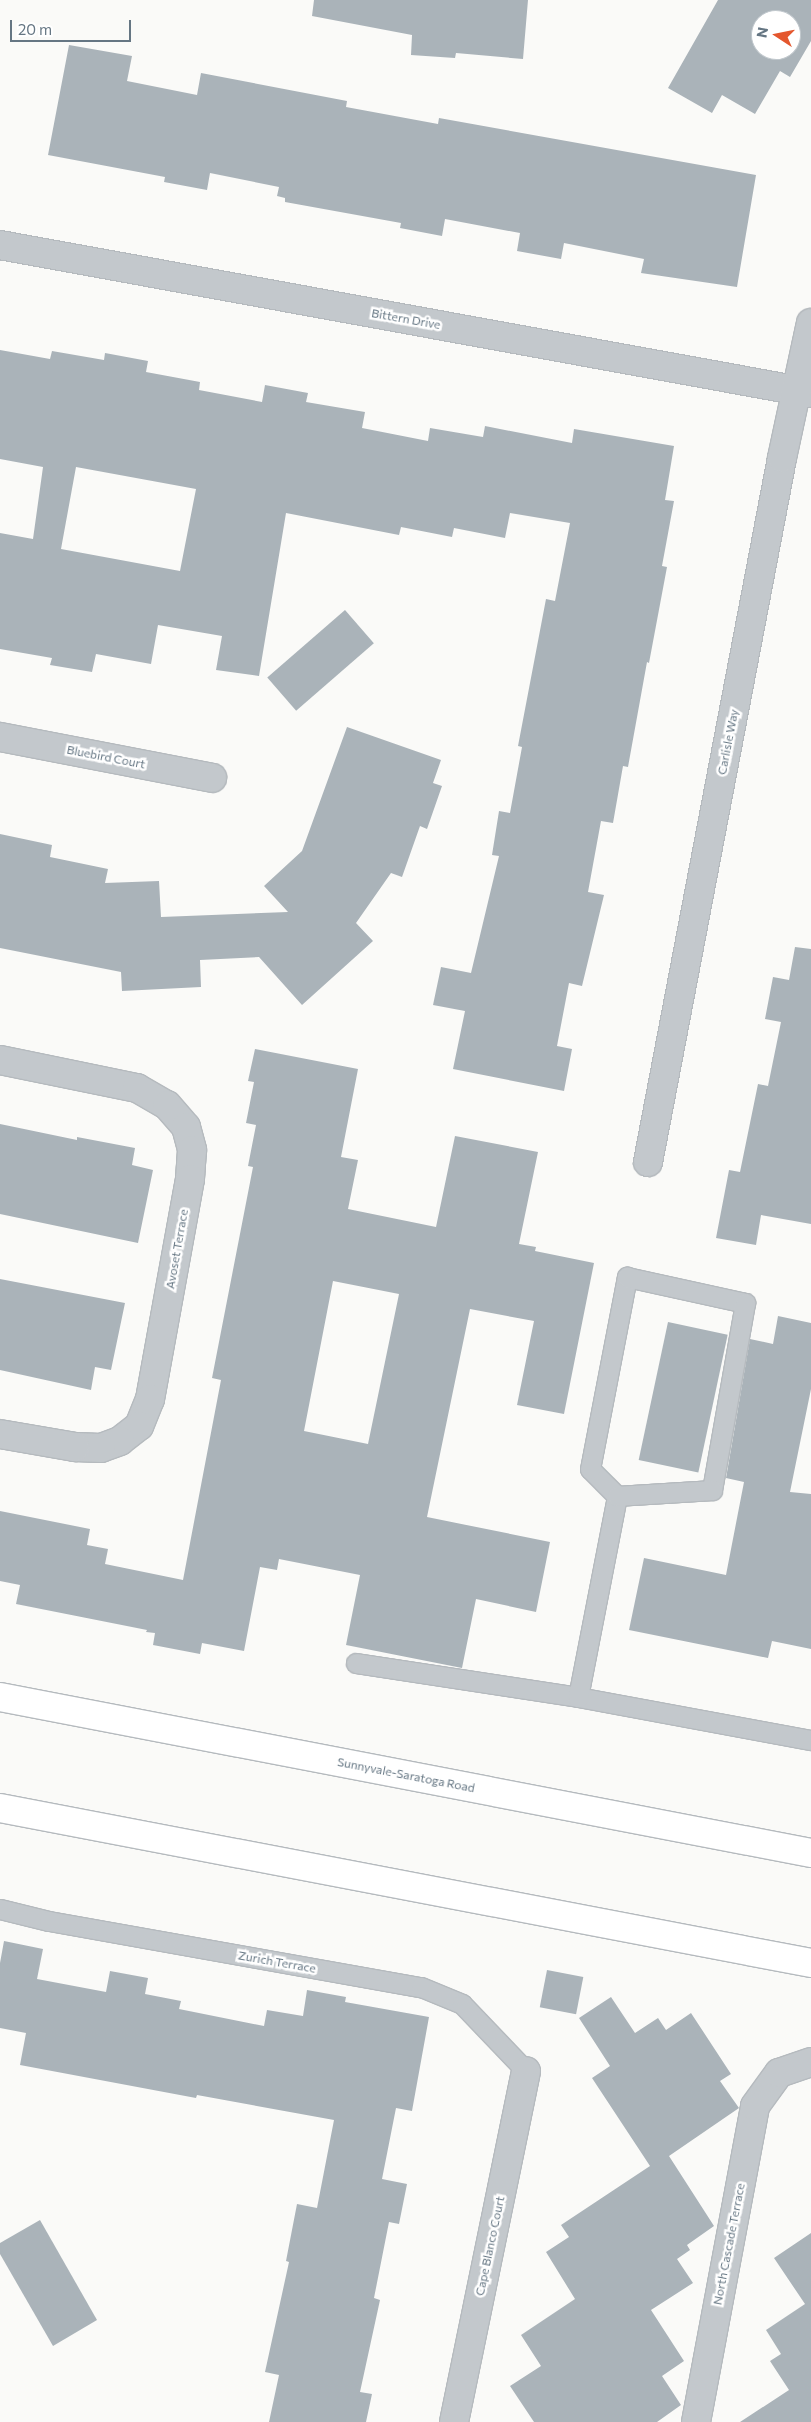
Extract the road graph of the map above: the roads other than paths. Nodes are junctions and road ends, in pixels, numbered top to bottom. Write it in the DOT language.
graph roads {
  1 [pos="0,245"];
  2 [pos="811,322"];
  3 [pos="804,392"];
  4 [pos="0,737"];
  5 [pos="212,778"];
  6 [pos="0,1060"];
  7 [pos="648,1162"];
  8 [pos="0,1434"];
  9 [pos="617,1496"];
  10 [pos="356,1663"];
  11 [pos="0,1697"];
  12 [pos="578,1697"];
  13 [pos="811,1740"];
  14 [pos="0,1808"];
  15 [pos="811,1853"];
  16 [pos="0,1909"];
  17 [pos="811,1963"];
  18 [pos="811,2062"];
  19 [pos="526,2071"];
  20 [pos="454,2422"];
  21 [pos="696,2422"];
  1 -- 3 [label="street, Bittern Drive"];
  2 -- 3 [label="street, Carlisle Way"];
  3 -- 7 [label="street, Carlisle Way"];
  4 -- 5 [label="street, Bluebird Court"];
  6 -- 8 [label="street, Avoset Terrace"];
  9 -- 9 [label="lane"];
  9 -- 12 [label="lane"];
  10 -- 12 [label="lane"];
  11 -- 15 [label="main road, Sunnyvale-Saratoga Road"];
  12 -- 13 [label="lane"];
  14 -- 17 [label="main road"];
  16 -- 19 [label="lane, Zurich Terrace"];
  18 -- 21 [label="street, North Cascade Terrace"];
  19 -- 20 [label="street, Cape Blanco Court"];
}
